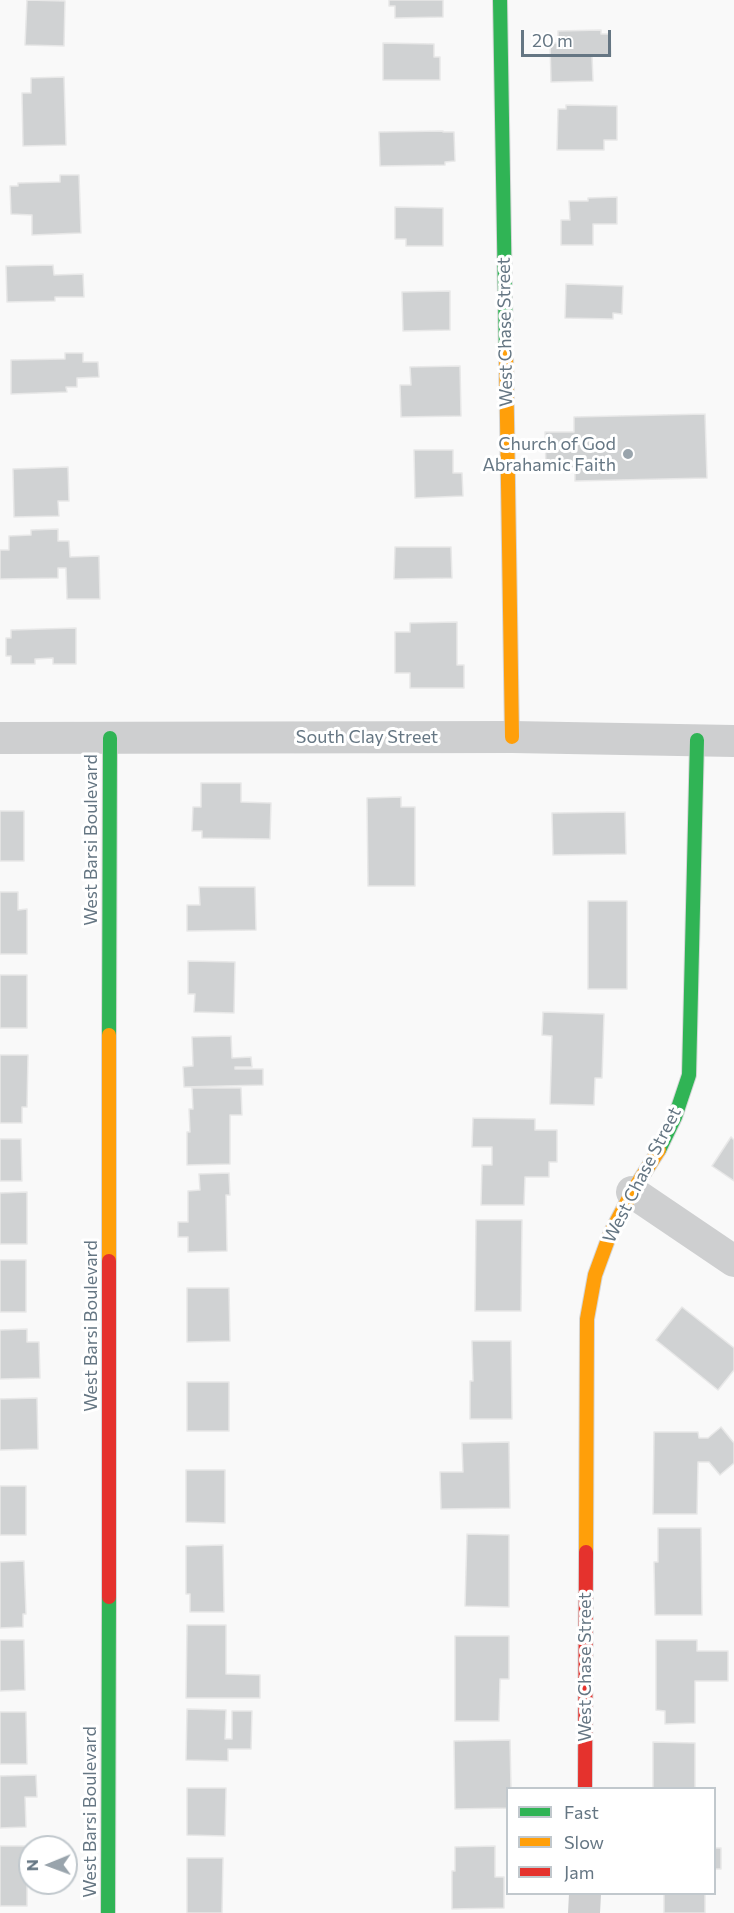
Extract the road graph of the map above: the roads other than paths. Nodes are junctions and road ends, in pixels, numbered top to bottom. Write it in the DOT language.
graph roads {
  1 [pos="500,0"];
  2 [pos="512,737"];
  3 [pos="0,738"];
  4 [pos="110,738"];
  5 [pos="697,740"];
  6 [pos="734,741"];
  7 [pos="632,1192"];
  8 [pos="734,1261"];
  9 [pos="585,1787"];
  10 [pos="585,1895"];
  11 [pos="108,1913"];
  12 [pos="584,1913"];
  1 -- 2 [label="street, West Chase Street"];
  2 -- 4 [label="street, South Clay Street"];
  2 -- 5 [label="street, South Clay Street"];
  3 -- 4 [label="street, South Clay Street"];
  4 -- 11 [label="street, West Barsi Boulevard"];
  5 -- 6 [label="street, South Clay Street"];
  5 -- 7 [label="street, West Chase Street"];
  7 -- 8 [label="street"];
  7 -- 9 [label="street, West Chase Street"];
  10 -- 12 [label="street"];
}
